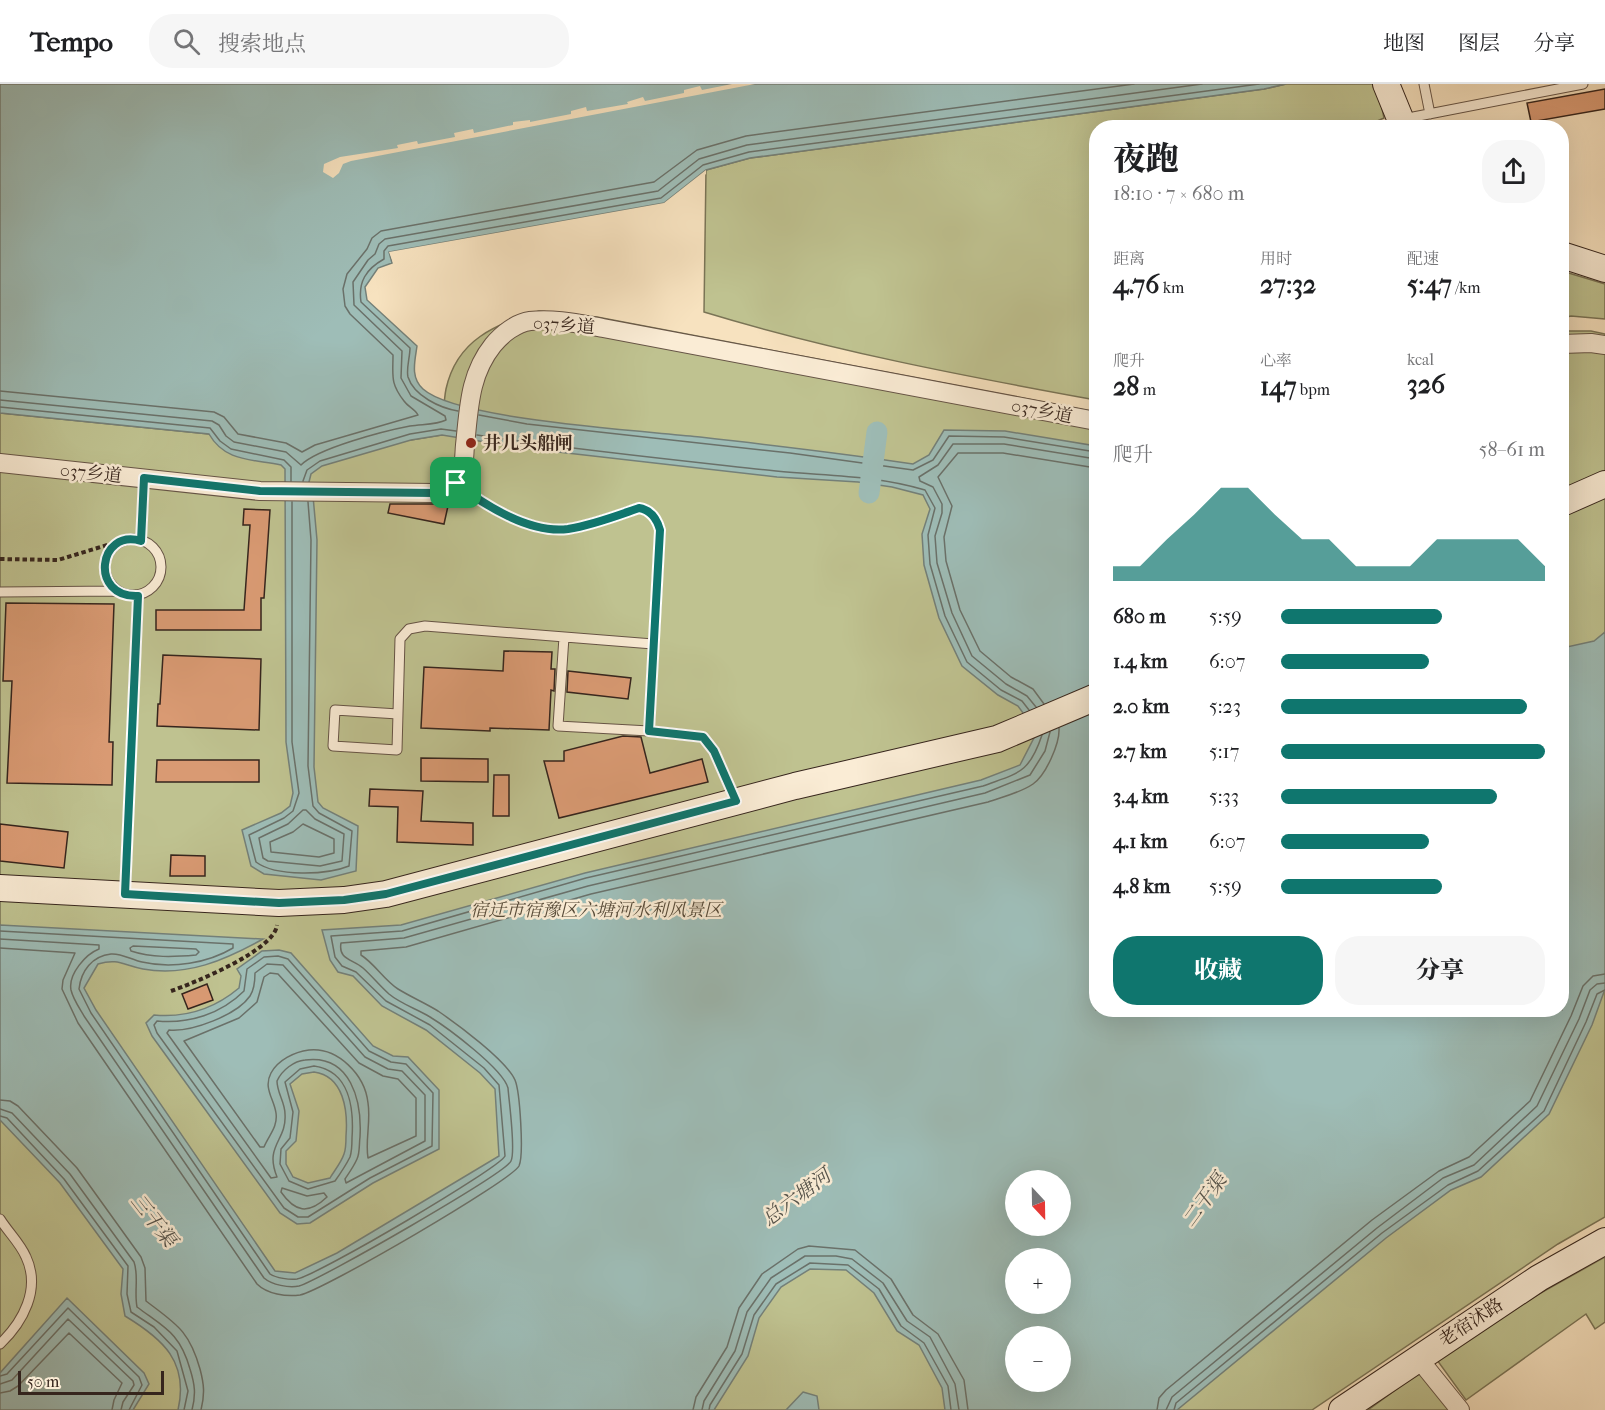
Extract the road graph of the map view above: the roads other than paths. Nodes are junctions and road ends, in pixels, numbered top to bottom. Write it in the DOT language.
graph roads {
  1 [pos="1386,84"];
  2 [pos="1425,84"];
  3 [pos="1583,84"];
  4 [pos="1430,114"];
  5 [pos="1400,120"];
  6 [pos="1413,120"];
  7 [pos="1569,257"];
  8 [pos="1605,269"];
  9 [pos="1569,344"];
  10 [pos="1605,345"];
  11 [pos="1089,420"];
  12 [pos="0,463"];
  13 [pos="459,475"];
  14 [pos="144,478"];
  15 [pos="1605,484"];
  16 [pos="1569,500"];
  17 [pos="141,541"];
  18 [pos="118,591"];
  19 [pos="0,592"];
  20 [pos="138,596"];
  21 [pos="564,637"];
  22 [pos="653,644"];
  23 [pos="1089,700"];
  24 [pos="398,714"];
  25 [pos="649,731"];
  26 [pos="736,801"];
  27 [pos="0,888"];
  28 [pos="125,894"];
  29 [pos="0,1219"];
  30 [pos="1605,1241"];
  31 [pos="0,1344"];
  32 [pos="1418,1358"];
  33 [pos="1342,1410"];
  34 [pos="1460,1410"];
  1 -- 5 [label="street"];
  2 -- 4 [label="lane"];
  3 -- 4 [label="lane"];
  4 -- 6 [label="lane"];
  7 -- 8 [label="street"];
  9 -- 10 [label="street"];
  11 -- 13 [label="street, 037乡道"];
  12 -- 14 [label="street, 037乡道"];
  13 -- 14 [label="street, 037乡道"];
  13 -- 22 [label="lane"];
  14 -- 17 [label="lane"];
  15 -- 16 [label="street"];
  17 -- 18 [label="lane"];
  17 -- 20 [label="lane"];
  18 -- 19 [label="lane"];
  18 -- 20 [label="lane"];
  20 -- 28 [label="lane"];
  21 -- 22 [label="lane"];
  21 -- 24 [label="lane"];
  21 -- 25 [label="lane"];
  22 -- 25 [label="lane"];
  23 -- 26 [label="street"];
  24 -- 24 [label="lane"];
  25 -- 26 [label="lane"];
  26 -- 28 [label="street"];
  27 -- 28 [label="street"];
  29 -- 31 [label="lane"];
  30 -- 32 [label="street, 老宿沭路"];
  32 -- 33 [label="street, 老宿沭路"];
  32 -- 34 [label="street"];
}
